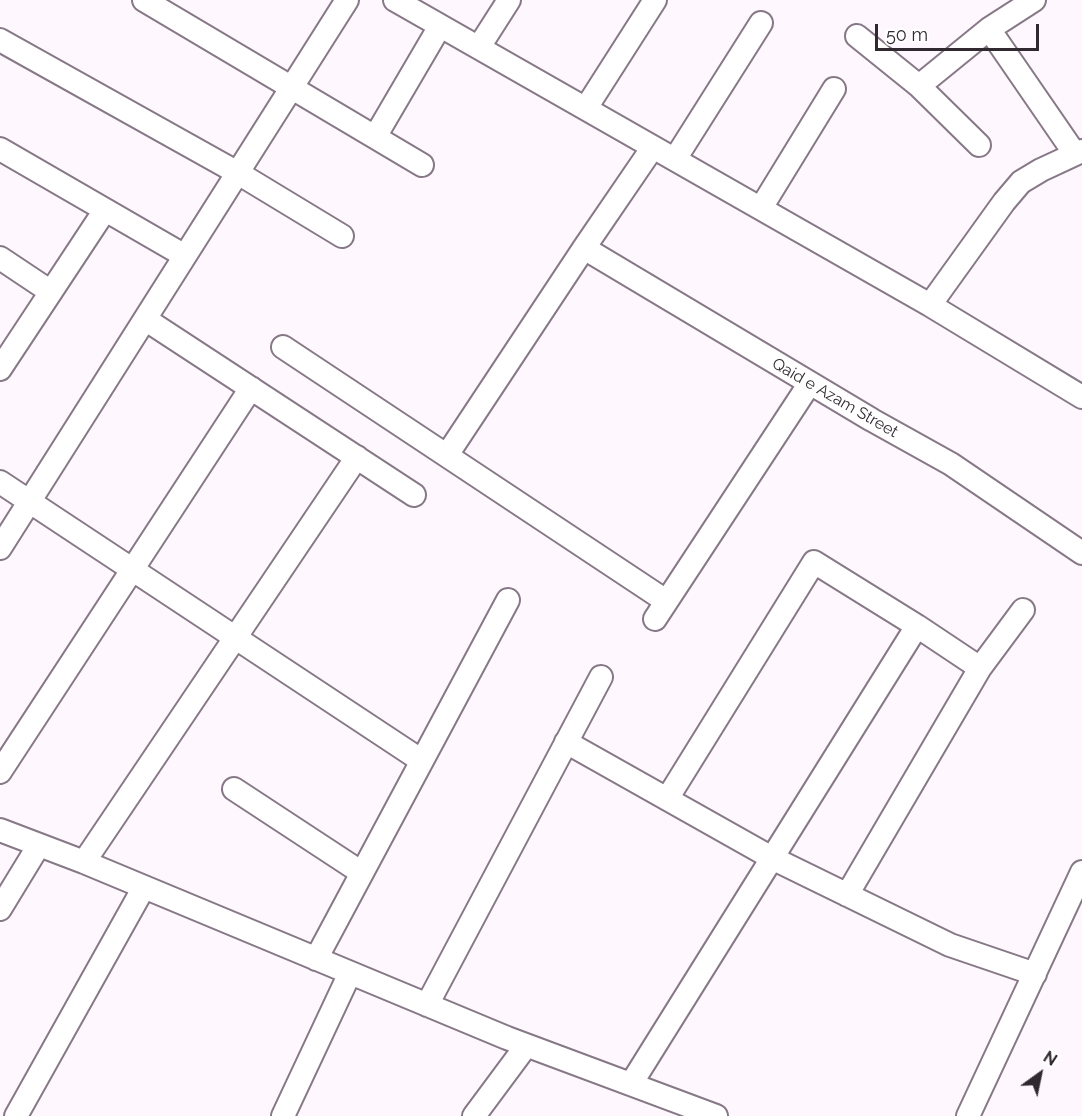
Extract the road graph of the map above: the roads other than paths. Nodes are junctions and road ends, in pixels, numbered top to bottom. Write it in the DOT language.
graph roads {
  1 [pos="144,0"];
  2 [pos="347,0"];
  3 [pos="509,0"];
  4 [pos="655,0"];
  5 [pos="1034,0"];
  6 [pos="398,1"];
  7 [pos="760,23"];
  8 [pos="440,26"];
  9 [pos="989,29"];
  10 [pos="857,36"];
  11 [pos="0,40"];
  12 [pos="479,47"];
  13 [pos="919,86"];
  14 [pos="292,87"];
  15 [pos="834,89"];
  16 [pos="586,108"];
  17 [pos="375,137"];
  18 [pos="979,145"];
  19 [pos="653,147"];
  20 [pos="0,149"];
  21 [pos="1078,152"];
  22 [pos="675,159"];
  23 [pos="422,165"];
  24 [pos="238,172"];
  25 [pos="761,208"];
  26 [pos="105,210"];
  27 [pos="342,236"];
  28 [pos="584,248"];
  29 [pos="185,256"];
  30 [pos="0,258"];
  31 [pos="51,292"];
  32 [pos="930,305"];
  33 [pos="145,319"];
  34 [pos="283,348"];
  35 [pos="0,369"];
  36 [pos="810,383"];
  37 [pos="251,388"];
  38 [pos="1082,397"];
  39 [pos="447,456"];
  40 [pos="357,457"];
  41 [pos="0,482"];
  42 [pos="414,495"];
  43 [pos="29,502"];
  44 [pos="0,548"];
  45 [pos="1082,553"];
  46 [pos="132,570"];
  47 [pos="508,600"];
  48 [pos="1023,610"];
  49 [pos="916,626"];
  50 [pos="235,638"];
  51 [pos="980,668"];
  52 [pos="601,677"];
  53 [pos="566,742"];
  54 [pos="422,761"];
  55 [pos="0,772"];
  56 [pos="234,789"];
  57 [pos="667,799"];
  58 [pos="0,830"];
  59 [pos="39,845"];
  60 [pos="772,858"];
  61 [pos="84,862"];
  62 [pos="1082,872"];
  63 [pos="362,873"];
  64 [pos="144,888"];
  65 [pos="848,895"];
  66 [pos="1076,903"];
  67 [pos="0,909"];
  68 [pos="316,959"];
  69 [pos="350,973"];
  70 [pos="1035,974"];
  71 [pos="427,1005"];
  72 [pos="526,1046"];
  73 [pos="631,1084"];
  74 [pos="16,1116"];
  75 [pos="283,1116"];
  76 [pos="474,1116"];
  77 [pos="716,1116"];
  78 [pos="968,1116"];
  1 -- 14 [label="street"];
  2 -- 14 [label="street"];
  3 -- 12 [label="street"];
  4 -- 16 [label="street"];
  5 -- 9 [label="street"];
  6 -- 8 [label="street"];
  7 -- 22 [label="street"];
  8 -- 12 [label="street"];
  8 -- 17 [label="street"];
  9 -- 13 [label="street"];
  9 -- 21 [label="street"];
  10 -- 13 [label="street"];
  11 -- 24 [label="street"];
  12 -- 16 [label="street"];
  13 -- 18 [label="street"];
  14 -- 17 [label="street"];
  14 -- 24 [label="street"];
  15 -- 25 [label="street"];
  16 -- 19 [label="street"];
  17 -- 23 [label="street"];
  19 -- 22 [label="street"];
  19 -- 28 [label="street"];
  20 -- 26 [label="street"];
  21 -- 32 [label="street"];
  22 -- 25 [label="street"];
  24 -- 27 [label="street"];
  24 -- 29 [label="street"];
  25 -- 32 [label="street"];
  26 -- 29 [label="street"];
  26 -- 31 [label="street"];
  28 -- 36 [label="street, Qaid e Azam Street"];
  28 -- 39 [label="street"];
  29 -- 33 [label="street"];
  30 -- 31 [label="street"];
  31 -- 35 [label="street"];
  32 -- 38 [label="street"];
  33 -- 37 [label="street"];
  33 -- 43 [label="street"];
  34 -- 39 [label="street"];
  36 -- 39 [label="street"];
  36 -- 45 [label="street, Qaid e Azam Street"];
  37 -- 40 [label="street"];
  37 -- 46 [label="street"];
  40 -- 42 [label="street"];
  40 -- 50 [label="street"];
  41 -- 43 [label="street"];
  43 -- 44 [label="street"];
  43 -- 46 [label="street"];
  46 -- 50 [label="street"];
  46 -- 55 [label="street"];
  47 -- 54 [label="street"];
  48 -- 51 [label="street"];
  49 -- 51 [label="street"];
  49 -- 57 [label="street"];
  49 -- 60 [label="street"];
  50 -- 54 [label="street"];
  50 -- 61 [label="street"];
  51 -- 65 [label="street"];
  52 -- 53 [label="street"];
  53 -- 57 [label="street"];
  53 -- 71 [label="street"];
  54 -- 63 [label="street"];
  56 -- 63 [label="street"];
  57 -- 60 [label="street"];
  58 -- 59 [label="street"];
  59 -- 61 [label="street"];
  59 -- 67 [label="street"];
  60 -- 65 [label="street"];
  60 -- 73 [label="street"];
  61 -- 64 [label="street"];
  62 -- 66 [label="street"];
  63 -- 68 [label="street"];
  64 -- 68 [label="street"];
  64 -- 74 [label="street"];
  65 -- 70 [label="street"];
  66 -- 70 [label="street"];
  68 -- 69 [label="street"];
  69 -- 71 [label="street"];
  69 -- 75 [label="street"];
  70 -- 78 [label="street"];
  71 -- 72 [label="street"];
  72 -- 73 [label="street"];
  72 -- 76 [label="street"];
  73 -- 77 [label="street"];
}
